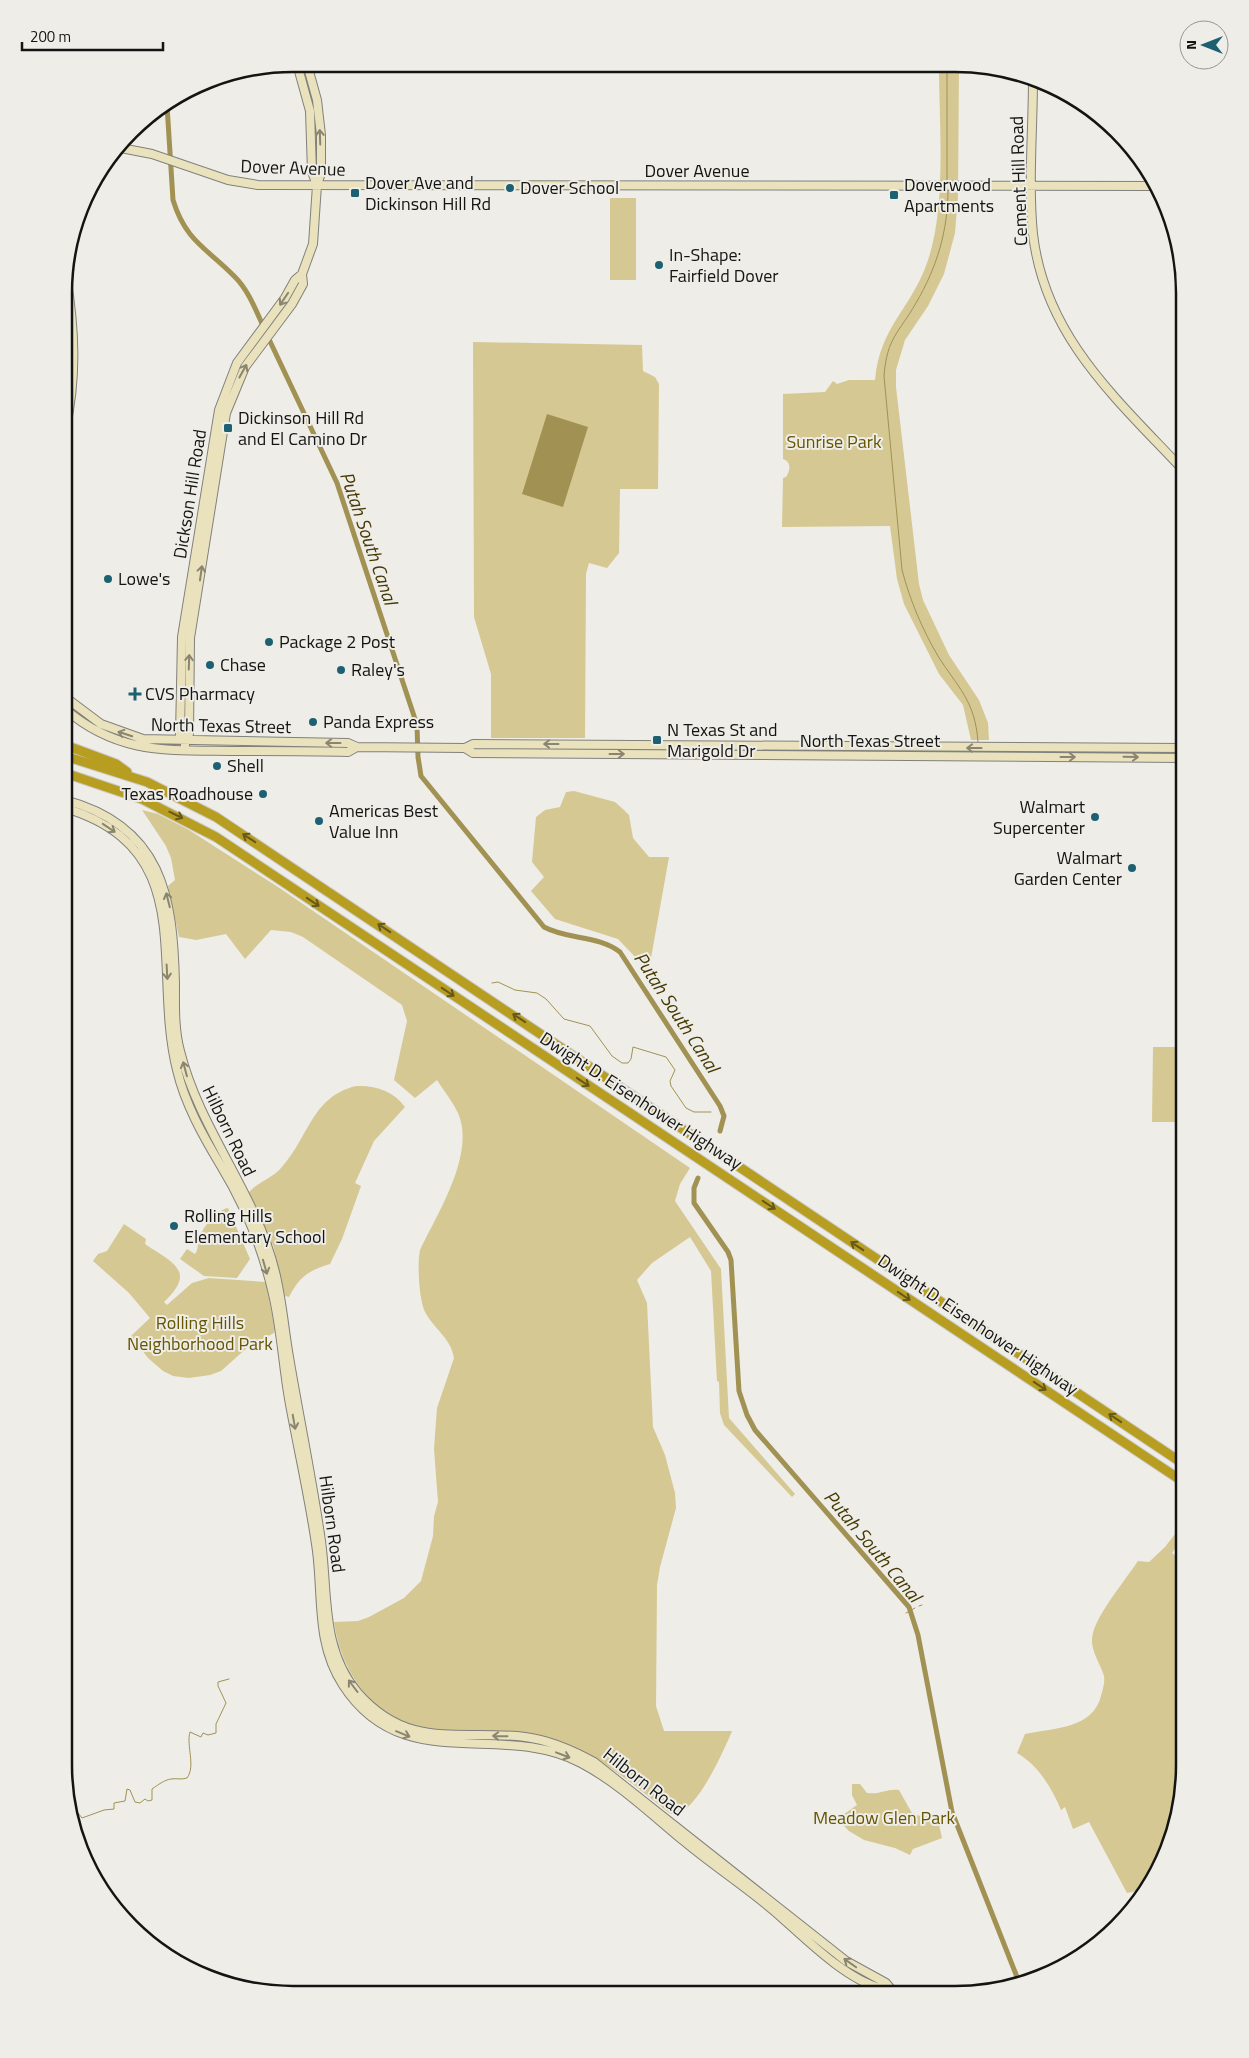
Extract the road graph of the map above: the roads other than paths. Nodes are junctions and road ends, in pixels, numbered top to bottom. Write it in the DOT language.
graph roads {
  1 [pos="299,72"];
  2 [pos="309,72"];
  3 [pos="1033,86"];
  4 [pos="125,150"];
  5 [pos="317,185"];
  6 [pos="1149,186"];
  7 [pos="1032,187"];
  8 [pos="302,274"];
  9 [pos="72,316"];
  10 [pos="72,395"];
  11 [pos="1176,462"];
  12 [pos="72,703"];
  13 [pos="72,714"];
  14 [pos="185,741"];
  15 [pos="72,747"];
  16 [pos="357,747"];
  17 [pos="465,748"];
  18 [pos="1176,748"];
  19 [pos="185,750"];
  20 [pos="72,758"];
  21 [pos="1176,758"];
  22 [pos="72,775"];
  23 [pos="135,778"];
  24 [pos="72,802"];
  25 [pos="72,811"];
  26 [pos="1176,1459"];
  27 [pos="1176,1477"];
  28 [pos="874,1986"];
  29 [pos="888,1986"];
  1 -- 5 [label="street, Dickson Hill Road"];
  5 -- 2 [label="street, Dickson Hill Road, one-way"];
  3 -- 7 [label="street, Cement Hill Road"];
  4 -- 5 [label="street, Dover Avenue"];
  5 -- 7 [label="street, Dover Avenue"];
  5 -- 8 [label="street, Dickson Hill Road"];
  6 -- 7 [label="street, Dover Avenue"];
  7 -- 11 [label="street, Cement Hill Road"];
  14 -- 8 [label="street, Dickson Hill Road, one-way"];
  8 -- 14 [label="street, Dickson Hill Road, one-way"];
  9 -- 10 [label="street"];
  14 -- 12 [label="street, North Texas Street, one-way"];
  13 -- 19 [label="street, North Texas Street"];
  16 -- 14 [label="street, North Texas Street, one-way"];
  14 -- 19 [label="street, Dickson Hill Road"];
  15 -- 23 [label="highway"];
  16 -- 17 [label="street, North Texas Street"];
  16 -- 19 [label="street, North Texas Street"];
  18 -- 17 [label="street, North Texas Street, one-way"];
  17 -- 21 [label="street, North Texas Street, one-way"];
  20 -- 23 [label="highway, Dwight D. Eisenhower Highway"];
  22 -- 27 [label="highway, Dwight D. Eisenhower Highway, one-way"];
  26 -- 23 [label="highway, Dwight D. Eisenhower Highway, one-way"];
  29 -- 24 [label="street, Hilborn Road, one-way"];
  25 -- 28 [label="street, Hilborn Road, one-way"];
}
